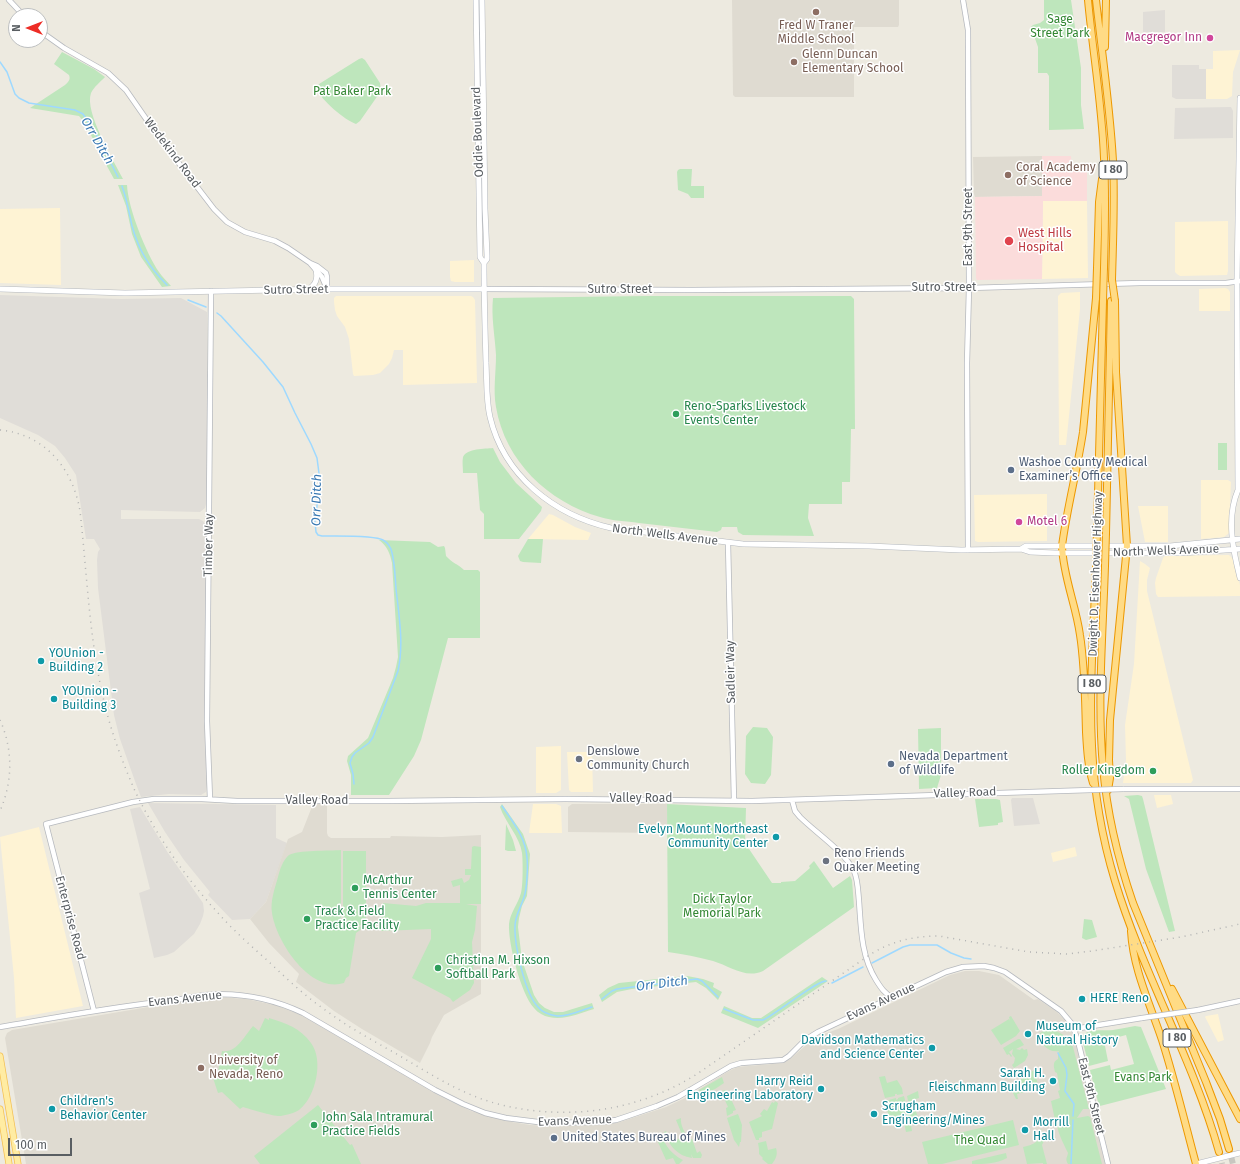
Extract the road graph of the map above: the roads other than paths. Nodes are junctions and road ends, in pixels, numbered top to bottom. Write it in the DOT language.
graph roads {
  1 [pos="9,0"];
  2 [pos="476,0"];
  3 [pos="482,0"];
  4 [pos="963,0"];
  5 [pos="1087,0"];
  6 [pos="1096,0"];
  7 [pos="1106,0"];
  8 [pos="16,8"];
  9 [pos="48,37"];
  10 [pos="1104,72"];
  11 [pos="1240,98"];
  12 [pos="310,263"];
  13 [pos="484,263"];
  14 [pos="1100,268"];
  15 [pos="316,270"];
  16 [pos="1239,281"];
  17 [pos="969,288"];
  18 [pos="0,289"];
  19 [pos="327,289"];
  20 [pos="484,289"];
  21 [pos="308,290"];
  22 [pos="211,291"];
  23 [pos="1113,301"];
  24 [pos="1239,493"];
  25 [pos="1240,539"];
  26 [pos="1232,540"];
  27 [pos="728,542"];
  28 [pos="1062,546"];
  29 [pos="1126,546"];
  30 [pos="1021,549"];
  31 [pos="1233,549"];
  32 [pos="1240,549"];
  33 [pos="968,550"];
  34 [pos="1062,553"];
  35 [pos="1126,553"];
  36 [pos="1240,578"];
  37 [pos="1240,789"];
  38 [pos="210,799"];
  39 [pos="734,800"];
  40 [pos="792,800"];
  41 [pos="1108,800"];
  42 [pos="1098,802"];
  43 [pos="46,824"];
  44 [pos="1130,926"];
  45 [pos="1157,961"];
  46 [pos="892,998"];
  47 [pos="1240,1001"];
  48 [pos="94,1011"];
  49 [pos="0,1027"];
  50 [pos="1074,1029"];
  51 [pos="0,1056"];
  52 [pos="0,1109"];
  53 [pos="1240,1119"];
  54 [pos="1229,1150"];
  55 [pos="1219,1152"];
  56 [pos="1240,1153"];
  57 [pos="9,1164"];
  58 [pos="18,1164"];
  59 [pos="1108,1164"];
  60 [pos="1195,1164"];
  1 -- 8 [label="street"];
  2 -- 13 [label="main road, Oddie Boulevard"];
  3 -- 13 [label="main road, Oddie Boulevard"];
  4 -- 17 [label="street, East 9th Street"];
  5 -- 14 [label="highway, Dwight D. Eisenhower Highway / I 80"];
  6 -- 10 [label="highway, Dwight D. Eisenhower Highway / I 80"];
  7 -- 10 [label="highway"];
  9 -- 12 [label="street, Wedekind Road"];
  10 -- 23 [label="highway, Dwight D. Eisenhower Highway / I 80, bridge"];
  11 -- 16 [label="main road"];
  12 -- 15 [label="street, Wedekind Road"];
  12 -- 19 [label="street, Wedekind Road"];
  13 -- 20 [label="main road, Oddie Boulevard"];
  14 -- 28 [label="highway, bridge"];
  14 -- 42 [label="highway, Dwight D. Eisenhower Highway / I 80, bridge"];
  15 -- 19 [label="street, Wedekind Road"];
  15 -- 21 [label="main road"];
  16 -- 17 [label="street, Sutro Street"];
  16 -- 24 [label="main road"];
  17 -- 20 [label="street, Sutro Street"];
  17 -- 33 [label="street, East 9th Street"];
  18 -- 22 [label="main road, Sutro Street"];
  19 -- 20 [label="main road, Sutro Street"];
  19 -- 21 [label="main road, Sutro Street"];
  20 -- 27 [label="main road, North Wells Avenue"];
  21 -- 22 [label="main road, Sutro Street"];
  22 -- 38 [label="street, Timber Way"];
  23 -- 29 [label="highway"];
  23 -- 41 [label="highway, Dwight D. Eisenhower Highway / I 80, bridge"];
  24 -- 26 [label="main road"];
  25 -- 26 [label="main road, North Wells Avenue"];
  26 -- 29 [label="main road, North Wells Avenue"];
  26 -- 31 [label="main road"];
  27 -- 33 [label="main road, North Wells Avenue"];
  27 -- 39 [label="street, Sadleir Way"];
  28 -- 29 [label="main road, North Wells Avenue"];
  28 -- 30 [label="main road, North Wells Avenue"];
  28 -- 34 [label="highway"];
  29 -- 35 [label="highway"];
  30 -- 33 [label="main road, North Wells Avenue"];
  30 -- 34 [label="main road, North Wells Avenue"];
  31 -- 32 [label="main road, North Wells Avenue"];
  31 -- 35 [label="main road, North Wells Avenue"];
  31 -- 36 [label="main road"];
  34 -- 35 [label="main road, North Wells Avenue"];
  34 -- 42 [label="highway"];
  35 -- 41 [label="highway"];
  37 -- 40 [label="street, Valley Road, bridge"];
  38 -- 39 [label="street, Valley Road"];
  38 -- 43 [label="street, Valley Road"];
  39 -- 40 [label="street, Valley Road"];
  40 -- 46 [label="street"];
  41 -- 45 [label="highway, Dwight D. Eisenhower Highway / I 80"];
  42 -- 44 [label="highway, Dwight D. Eisenhower Highway / I 80"];
  43 -- 48 [label="street, Enterprise Road"];
  44 -- 55 [label="highway, Dwight D. Eisenhower Highway / I 80"];
  44 -- 60 [label="highway"];
  45 -- 53 [label="highway"];
  45 -- 54 [label="highway, Dwight D. Eisenhower Highway / I 80"];
  46 -- 48 [label="street, Evans Avenue"];
  46 -- 50 [label="street, Evans Avenue"];
  47 -- 50 [label="street, bridge"];
  48 -- 49 [label="street, Evans Avenue"];
  50 -- 59 [label="street, East 9th Street"];
  51 -- 58 [label="main road"];
  52 -- 57 [label="main road"];
  56 -- 60 [label="main road"];
}
